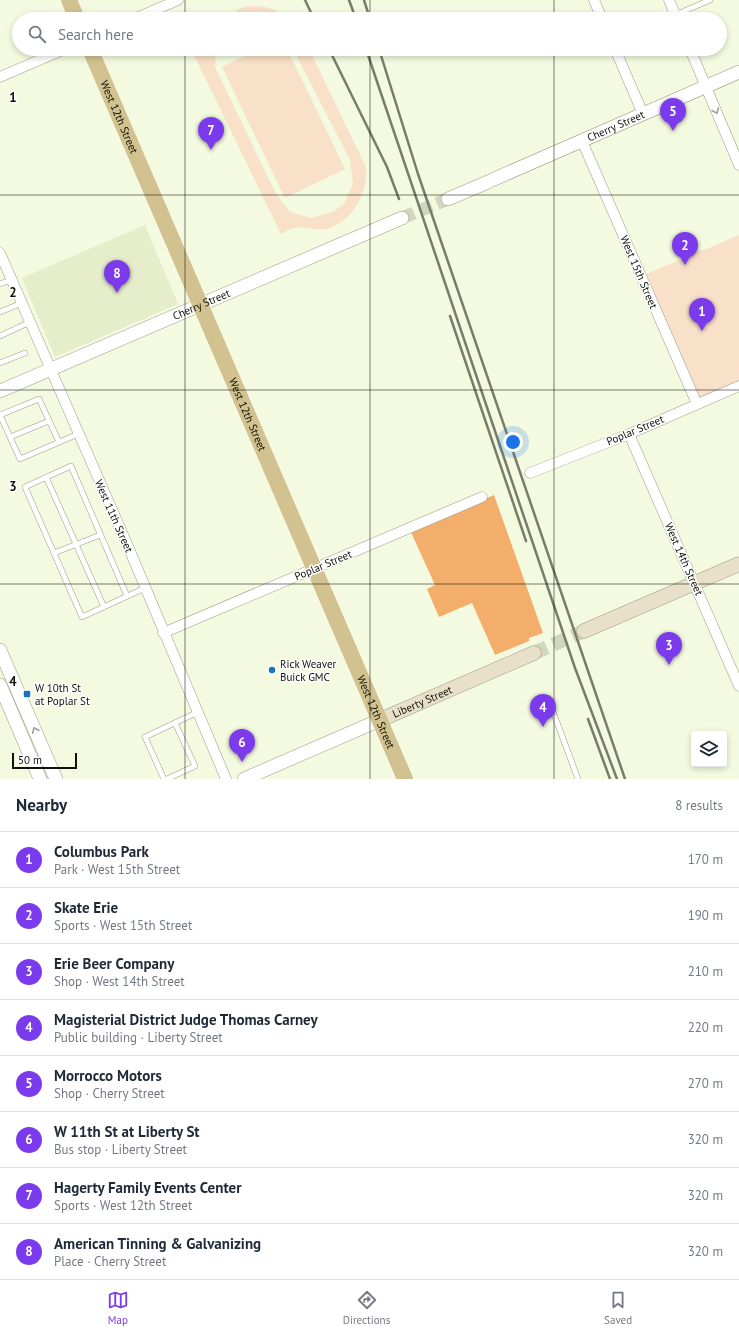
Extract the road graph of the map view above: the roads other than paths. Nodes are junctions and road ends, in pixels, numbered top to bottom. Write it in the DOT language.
graph roads {
  1 [pos="69,0"];
  2 [pos="178,0"];
  3 [pos="594,0"];
  4 [pos="669,0"];
  5 [pos="710,0"];
  6 [pos="74,12"];
  7 [pos="150,12"];
  8 [pos="599,12"];
  9 [pos="674,12"];
  10 [pos="686,12"];
  11 [pos="49,56"];
  12 [pos="93,56"];
  13 [pos="618,56"];
  14 [pos="693,56"];
  15 [pos="739,72"];
  16 [pos="0,77"];
  17 [pos="706,87"];
  18 [pos="643,114"];
  19 [pos="582,140"];
  20 [pos="739,165"];
  21 [pos="448,199"];
  22 [pos="402,218"];
  23 [pos="0,253"];
  24 [pos="11,280"];
  25 [pos="0,284"];
  26 [pos="22,303"];
  27 [pos="201,305"];
  28 [pos="0,312"];
  29 [pos="30,322"];
  30 [pos="0,336"];
  31 [pos="25,353"];
  32 [pos="0,364"];
  33 [pos="50,370"];
  34 [pos="739,386"];
  35 [pos="0,391"];
  36 [pos="697,404"];
  37 [pos="49,421"];
  38 [pos="78,434"];
  39 [pos="629,434"];
  40 [pos="10,437"];
  41 [pos="59,442"];
  42 [pos="530,473"];
  43 [pos="46,477"];
  44 [pos="482,497"];
  45 [pos="100,535"];
  46 [pos="76,544"];
  47 [pos="54,553"];
  48 [pos="739,564"];
  49 [pos="314,568"];
  50 [pos="695,583"];
  51 [pos="145,588"];
  52 [pos="127,596"];
  53 [pos="104,607"];
  54 [pos="584,631"];
  55 [pos="163,633"];
  56 [pos="0,650"];
  57 [pos="534,653"];
  58 [pos="0,685"];
  59 [pos="739,686"];
  60 [pos="20,696"];
  61 [pos="548,698"];
  62 [pos="4,703"];
  63 [pos="198,712"];
  64 [pos="380,720"];
  65 [pos="175,723"];
  66 [pos="40,779"];
  67 [pos="56,779"];
  68 [pos="166,779"];
  69 [pos="226,779"];
  70 [pos="244,779"];
  71 [pos="405,779"];
  72 [pos="578,779"];
  1 -- 6 [label="main road"];
  2 -- 7 [label="street"];
  3 -- 8 [label="street"];
  4 -- 9 [label="street"];
  5 -- 10 [label="lane"];
  11 -- 16 [label="street"];
  12 -- 27 [label="main road, West 12th Street"];
  13 -- 18 [label="street"];
  14 -- 17 [label="street"];
  15 -- 17 [label="street, Cherry Street"];
  17 -- 18 [label="street, Cherry Street"];
  17 -- 20 [label="street, one-way"];
  18 -- 19 [label="street, Cherry Street"];
  19 -- 21 [label="street, Cherry Street"];
  19 -- 36 [label="street, West 15th Street"];
  22 -- 27 [label="street, Cherry Street"];
  23 -- 24 [label="street, West 11th Street"];
  24 -- 25 [label="lane"];
  24 -- 26 [label="street, West 11th Street"];
  26 -- 28 [label="lane"];
  26 -- 29 [label="street, West 11th Street"];
  27 -- 33 [label="street, Cherry Street"];
  27 -- 49 [label="main road, West 12th Street"];
  29 -- 30 [label="lane"];
  29 -- 33 [label="street, West 11th Street"];
  31 -- 32 [label="lane"];
  33 -- 35 [label="street, Cherry Street"];
  33 -- 38 [label="street, West 11th Street"];
  34 -- 36 [label="street, Poplar Street"];
  36 -- 39 [label="street, Poplar Street"];
  37 -- 40 [label="lane"];
  37 -- 40 [label="lane"];
  37 -- 41 [label="lane"];
  38 -- 41 [label="lane"];
  38 -- 51 [label="street, West 11th Street"];
  39 -- 42 [label="street, Poplar Street"];
  39 -- 50 [label="street, West 14th Street"];
  40 -- 41 [label="lane"];
  43 -- 45 [label="lane"];
  43 -- 46 [label="lane"];
  43 -- 47 [label="lane"];
  44 -- 49 [label="street, Poplar Street"];
  45 -- 46 [label="lane"];
  45 -- 52 [label="lane"];
  46 -- 47 [label="lane"];
  46 -- 53 [label="lane"];
  47 -- 53 [label="lane"];
  48 -- 50 [label="main road"];
  49 -- 55 [label="street, Poplar Street"];
  49 -- 64 [label="main road, West 12th Street"];
  50 -- 54 [label="main road"];
  50 -- 59 [label="street, West 14th Street"];
  51 -- 52 [label="lane"];
  51 -- 55 [label="street, West 11th Street"];
  52 -- 53 [label="lane"];
  55 -- 63 [label="street, West 11th Street"];
  56 -- 60 [label="street"];
  57 -- 64 [label="main road, Liberty Street"];
  58 -- 62 [label="street"];
  60 -- 62 [label="street"];
  67 -- 60 [label="street, one-way"];
  61 -- 72 [label="lane"];
  62 -- 66 [label="street"];
  63 -- 65 [label="lane"];
  63 -- 69 [label="street, West 11th Street"];
  64 -- 70 [label="street, Liberty Street"];
  64 -- 71 [label="main road, West 12th Street"];
  65 -- 68 [label="lane"];
  65 -- 68 [label="lane"];
}
